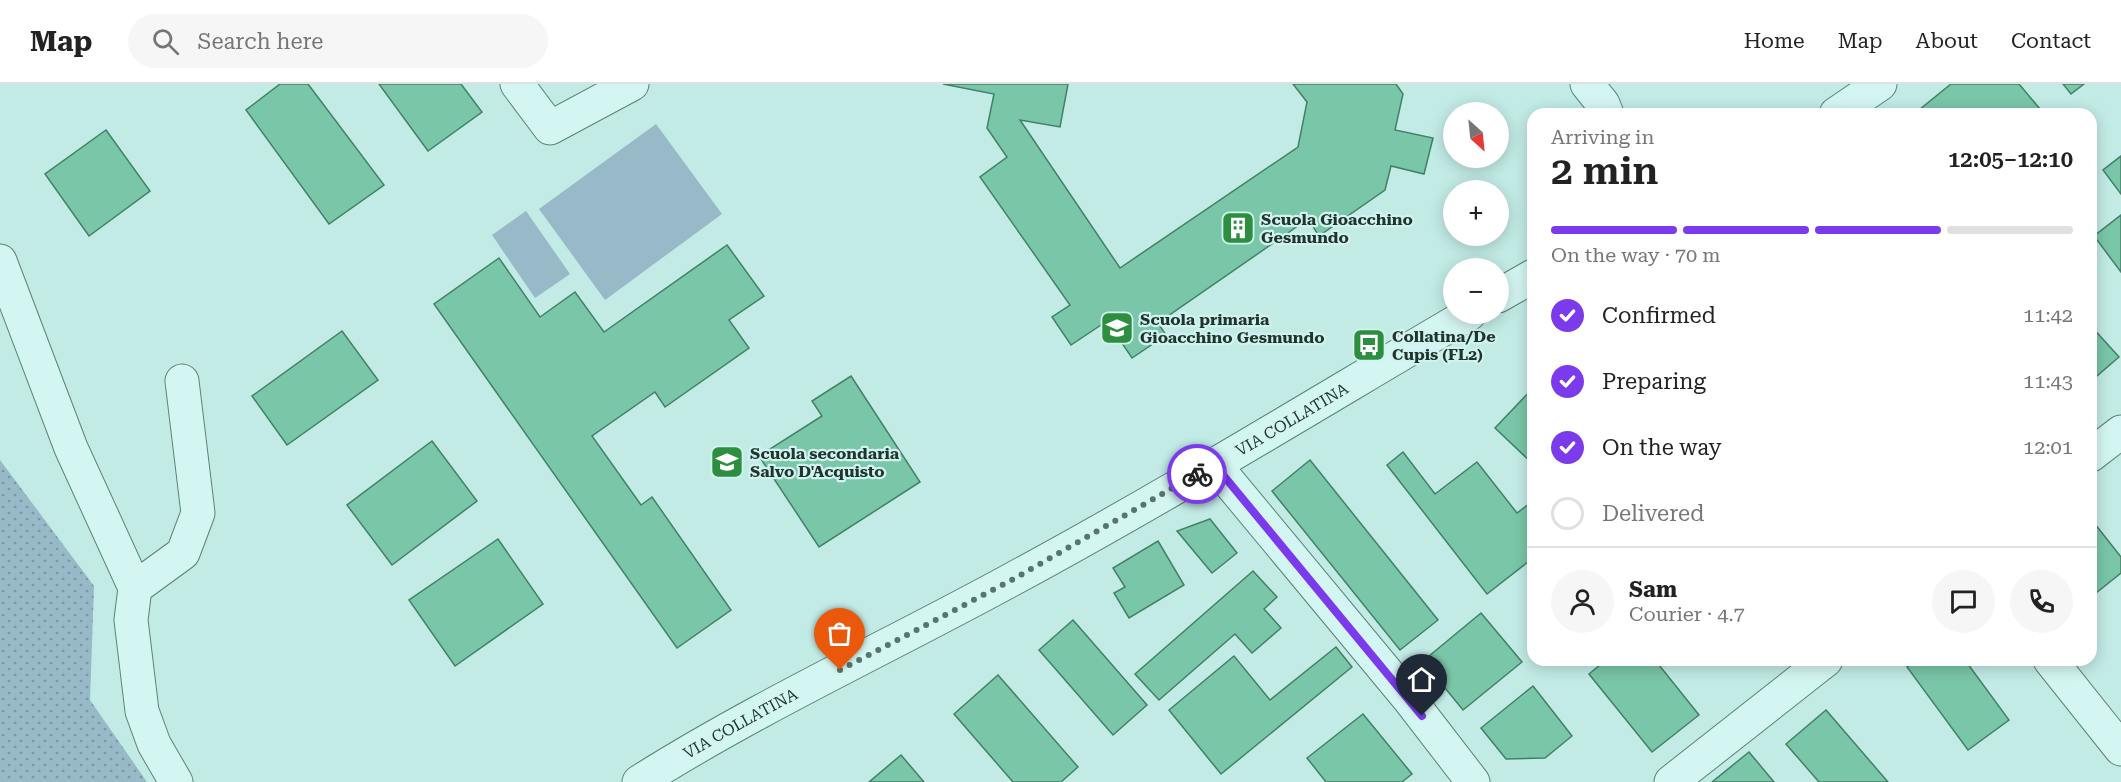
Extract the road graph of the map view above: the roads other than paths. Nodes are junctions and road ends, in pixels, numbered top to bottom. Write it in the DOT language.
graph roads {
  1 [pos="517,84"];
  2 [pos="632,84"];
  3 [pos="1880,84"];
  4 [pos="1845,108"];
  5 [pos="0,261"];
  6 [pos="1527,279"];
  7 [pos="1509,290"];
  8 [pos="1452,324"];
  9 [pos="182,381"];
  10 [pos="2121,432"];
  11 [pos="2097,450"];
  12 [pos="1214,464"];
  13 [pos="135,588"];
  14 [pos="1818,666"];
  15 [pos="2055,666"];
  16 [pos="2121,749"];
  17 [pos="177,782"];
  18 [pos="639,782"];
  19 [pos="1473,782"];
  20 [pos="1671,782"];
  1 -- 2 [label="street"];
  3 -- 4 [label="street"];
  5 -- 13 [label="street"];
  6 -- 7 [label="street"];
  8 -- 12 [label="street, VIA COLLATINA"];
  9 -- 13 [label="street"];
  10 -- 11 [label="street"];
  12 -- 18 [label="street, VIA COLLATINA"];
  12 -- 19 [label="street"];
  13 -- 17 [label="street"];
  14 -- 20 [label="street"];
  15 -- 16 [label="street"];
}
